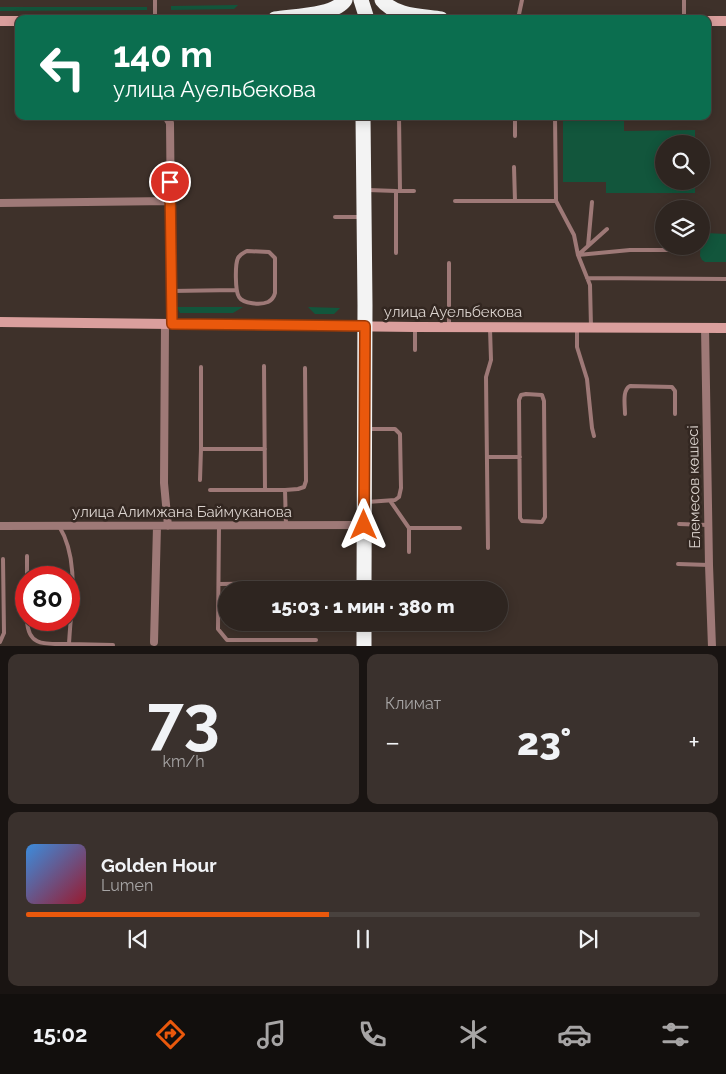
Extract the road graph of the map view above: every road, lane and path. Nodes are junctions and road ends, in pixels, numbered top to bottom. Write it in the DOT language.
graph roads {
  1 [pos="155,0"];
  2 [pos="346,0"];
  3 [pos="361,0"];
  4 [pos="373,0"];
  5 [pos="382,0"];
  6 [pos="522,0"];
  7 [pos="684,0"];
  8 [pos="155,15"];
  9 [pos="302,15"];
  10 [pos="367,15"];
  11 [pos="369,15"];
  12 [pos="416,15"];
  13 [pos="519,15"];
  14 [pos="684,15"];
  15 [pos="0,21"];
  16 [pos="15,21"];
  17 [pos="711,21"];
  18 [pos="726,21"];
  19 [pos="168,120"];
  20 [pos="363,120"];
  21 [pos="399,120"];
  22 [pos="515,120"];
  23 [pos="555,120"];
  24 [pos="514,136"];
  25 [pos="514,167"];
  26 [pos="363,190"];
  27 [pos="398,191"];
  28 [pos="414,191"];
  29 [pos="171,201"];
  30 [pos="455,201"];
  31 [pos="515,201"];
  32 [pos="556,201"];
  33 [pos="0,202"];
  34 [pos="592,202"];
  35 [pos="335,217"];
  36 [pos="363,217"];
  37 [pos="607,228"];
  38 [pos="588,246"];
  39 [pos="655,250"];
  40 [pos="396,252"];
  41 [pos="578,255"];
  42 [pos="449,263"];
  43 [pos="587,278"];
  44 [pos="726,279"];
  45 [pos="236,290"];
  46 [pos="171,291"];
  47 [pos="0,322"];
  48 [pos="169,324"];
  49 [pos="365,326"];
  50 [pos="414,327"];
  51 [pos="449,327"];
  52 [pos="490,327"];
  53 [pos="577,327"];
  54 [pos="591,327"];
  55 [pos="705,327"];
  56 [pos="726,328"];
  57 [pos="415,350"];
  58 [pos="264,366"];
  59 [pos="201,367"];
  60 [pos="305,368"];
  61 [pos="625,414"];
  62 [pos="675,414"];
  63 [pos="364,429"];
  64 [pos="594,436"];
  65 [pos="201,449"];
  66 [pos="265,449"];
  67 [pos="487,457"];
  68 [pos="520,457"];
  69 [pos="200,480"];
  70 [pos="210,490"];
  71 [pos="265,490"];
  72 [pos="285,490"];
  73 [pos="364,502"];
  74 [pos="391,502"];
  75 [pos="678,524"];
  76 [pos="286,525"];
  77 [pos="364,525"];
  78 [pos="708,525"];
  79 [pos="0,526"];
  80 [pos="59,526"];
  81 [pos="157,526"];
  82 [pos="168,526"];
  83 [pos="219,526"];
  84 [pos="409,528"];
  85 [pos="460,528"];
  86 [pos="488,548"];
  87 [pos="409,552"];
  88 [pos="27,556"];
  89 [pos="4,559"];
  90 [pos="678,564"];
  91 [pos="708,565"];
  92 [pos="27,566"];
  93 [pos="219,581"];
  94 [pos="364,581"];
  95 [pos="28,631"];
  96 [pos="220,631"];
  97 [pos="364,631"];
  98 [pos="316,640"];
  99 [pos="0,642"];
  100 [pos="154,642"];
  101 [pos="69,644"];
  102 [pos="113,645"];
  103 [pos="364,646"];
  104 [pos="712,646"];
  1 -- 8 [label="lane"];
  2 -- 9 [label="highway"];
  3 -- 10 [label="highway"];
  4 -- 11 [label="highway"];
  5 -- 12 [label="highway"];
  6 -- 13 [label="lane"];
  7 -- 14 [label="lane"];
  15 -- 16 [label="street"];
  17 -- 18 [label="street"];
  19 -- 29 [label="street"];
  20 -- 26 [label="highway"];
  21 -- 27 [label="lane"];
  22 -- 24 [label="lane"];
  23 -- 32 [label="lane"];
  25 -- 31 [label="lane"];
  26 -- 27 [label="lane"];
  26 -- 36 [label="highway"];
  27 -- 28 [label="lane"];
  27 -- 40 [label="lane"];
  29 -- 33 [label="street"];
  29 -- 46 [label="street"];
  30 -- 31 [label="lane"];
  31 -- 32 [label="lane"];
  32 -- 41 [label="lane"];
  34 -- 38 [label="lane"];
  35 -- 36 [label="lane"];
  36 -- 49 [label="highway"];
  37 -- 38 [label="lane"];
  38 -- 41 [label="lane"];
  39 -- 41 [label="lane"];
  41 -- 43 [label="lane"];
  42 -- 51 [label="lane"];
  43 -- 44 [label="lane"];
  43 -- 54 [label="lane"];
  45 -- 45 [label="lane"];
  45 -- 46 [label="lane"];
  46 -- 48 [label="street"];
  47 -- 48 [label="street, улица Ауельбекова"];
  48 -- 49 [label="street, улица Ауельбекова"];
  48 -- 82 [label="street"];
  49 -- 50 [label="street, улица Ауельбекова"];
  49 -- 63 [label="highway"];
  50 -- 51 [label="street, улица Ауельбекова"];
  50 -- 57 [label="lane"];
  51 -- 52 [label="street, улица Ауельбекова"];
  52 -- 53 [label="street, улица Ауельбекова"];
  52 -- 67 [label="lane"];
  53 -- 54 [label="street, улица Ауельбекова"];
  53 -- 64 [label="lane"];
  54 -- 55 [label="street, улица Ауельбекова"];
  55 -- 56 [label="street, улица Ауельбекова"];
  55 -- 78 [label="street, Елемесов көшесі"];
  58 -- 66 [label="lane"];
  59 -- 65 [label="lane"];
  60 -- 72 [label="lane"];
  61 -- 62 [label="lane"];
  63 -- 73 [label="highway"];
  63 -- 74 [label="lane"];
  65 -- 66 [label="lane"];
  65 -- 69 [label="lane"];
  66 -- 71 [label="lane"];
  67 -- 68 [label="lane"];
  67 -- 86 [label="lane"];
  68 -- 68 [label="lane"];
  70 -- 71 [label="lane"];
  71 -- 72 [label="lane"];
  72 -- 76 [label="lane"];
  73 -- 74 [label="lane"];
  73 -- 77 [label="highway"];
  74 -- 84 [label="lane"];
  75 -- 78 [label="lane"];
  76 -- 77 [label="street, улица Алимжана Баймуканова"];
  76 -- 83 [label="street, улица Алимжана Баймуканова"];
  77 -- 94 [label="highway"];
  78 -- 91 [label="street, Елемесов көшесі"];
  79 -- 80 [label="street, улица Алимжана Баймуканова"];
  80 -- 81 [label="street, улица Алимжана Баймуканова"];
  80 -- 101 [label="lane"];
  81 -- 82 [label="street, улица Алимжана Баймуканова"];
  81 -- 100 [label="street"];
  82 -- 83 [label="street, улица Алимжана Баймуканова"];
  83 -- 93 [label="lane"];
  84 -- 85 [label="lane"];
  84 -- 87 [label="lane"];
  88 -- 92 [label="lane"];
  89 -- 99 [label="lane"];
  90 -- 91 [label="lane"];
  91 -- 104 [label="street, Елемесов көшесі"];
  95 -- 101 [label="lane"];
  96 -- 98 [label="lane"];
  97 -- 103 [label="highway"];
  101 -- 102 [label="lane"];
}
